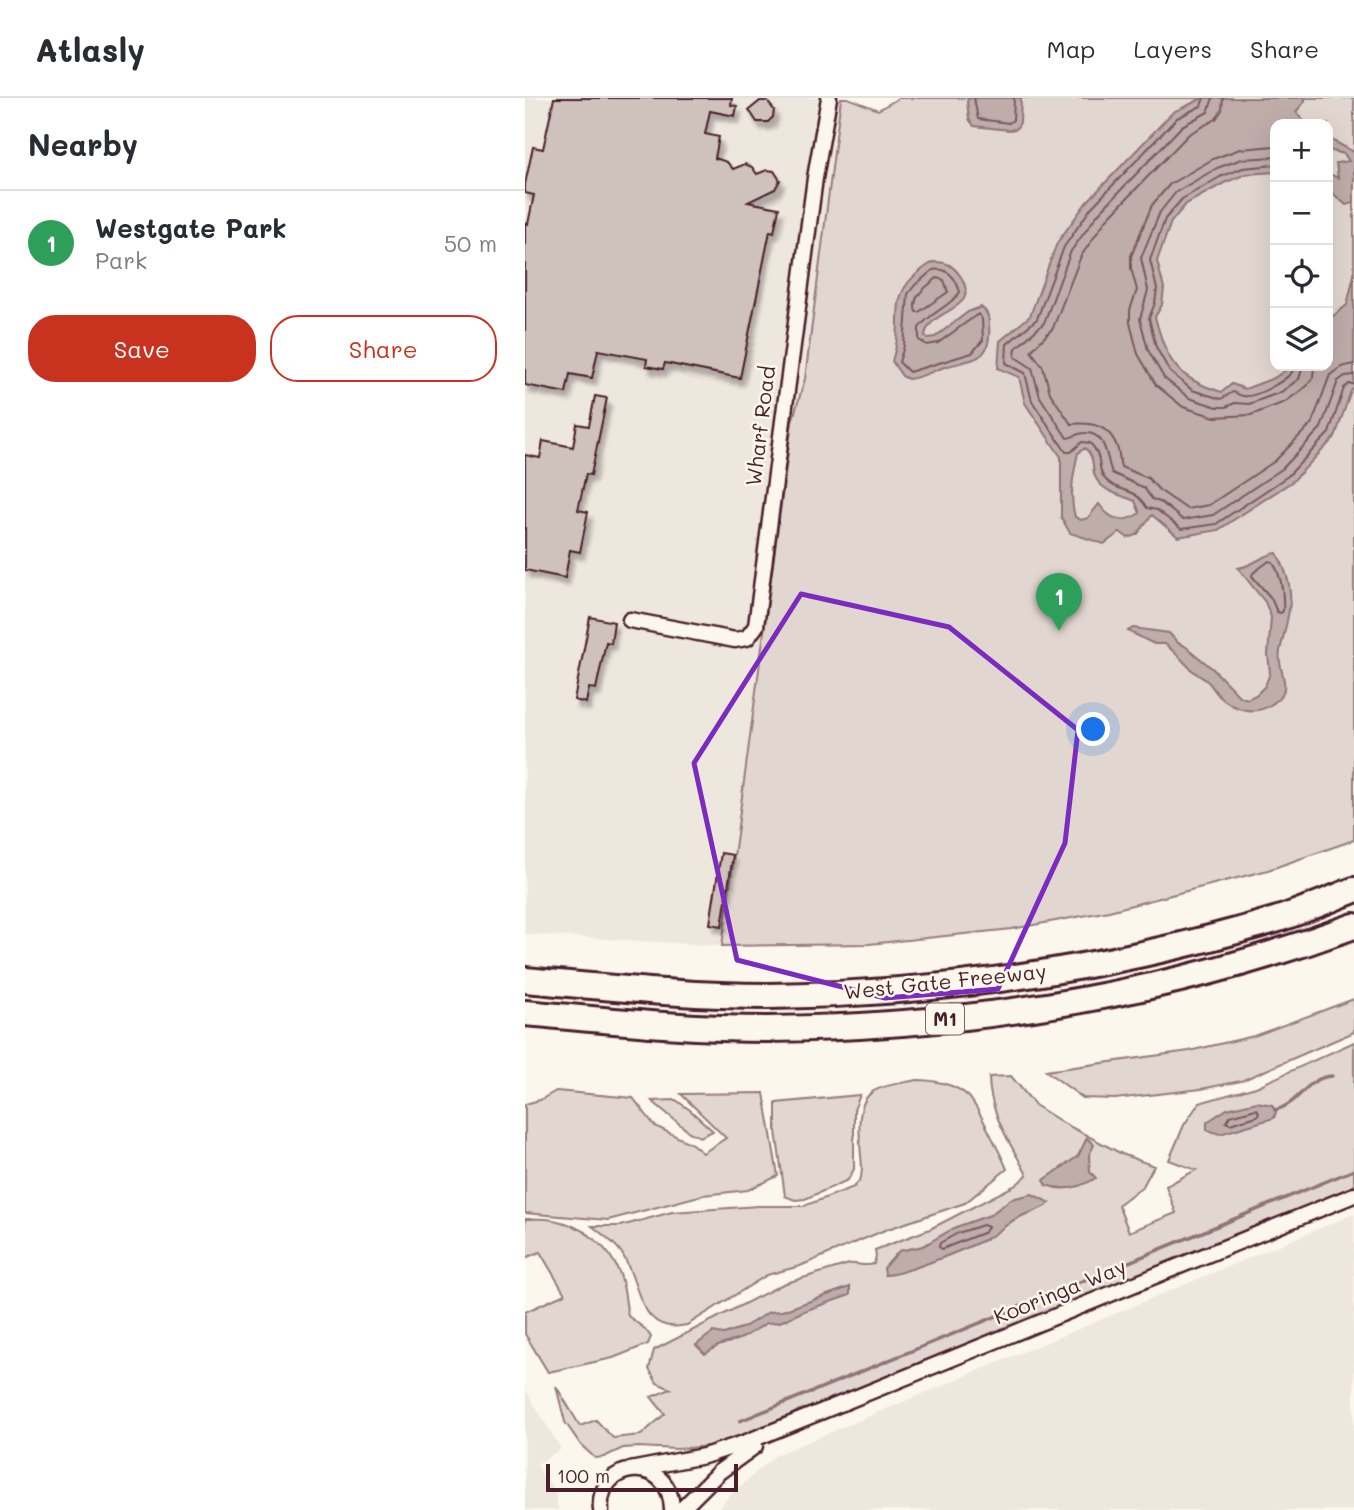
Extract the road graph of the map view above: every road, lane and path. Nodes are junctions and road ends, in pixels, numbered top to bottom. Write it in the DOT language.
graph roads {
  1 [pos="829,98"];
  2 [pos="630,620"];
  3 [pos="1354,890"];
  4 [pos="1354,926"];
  5 [pos="525,979"];
  6 [pos="525,1013"];
  7 [pos="1354,1195"];
  8 [pos="783,1429"];
  9 [pos="630,1470"];
  10 [pos="601,1510"];
  11 [pos="672,1510"];
  12 [pos="681,1510"];
  1 -- 2 [label="street, Wharf Road"];
  3 -- 5 [label="highway, West Gate Freeway / M1"];
  4 -- 6 [label="highway, West Gate Freeway / M1"];
  7 -- 8 [label="street, Kooringa Way"];
  8 -- 9 [label="street, Kooringa Way"];
  8 -- 12 [label="street, Kooringa Way"];
  9 -- 10 [label="street"];
  9 -- 11 [label="street"];
}
